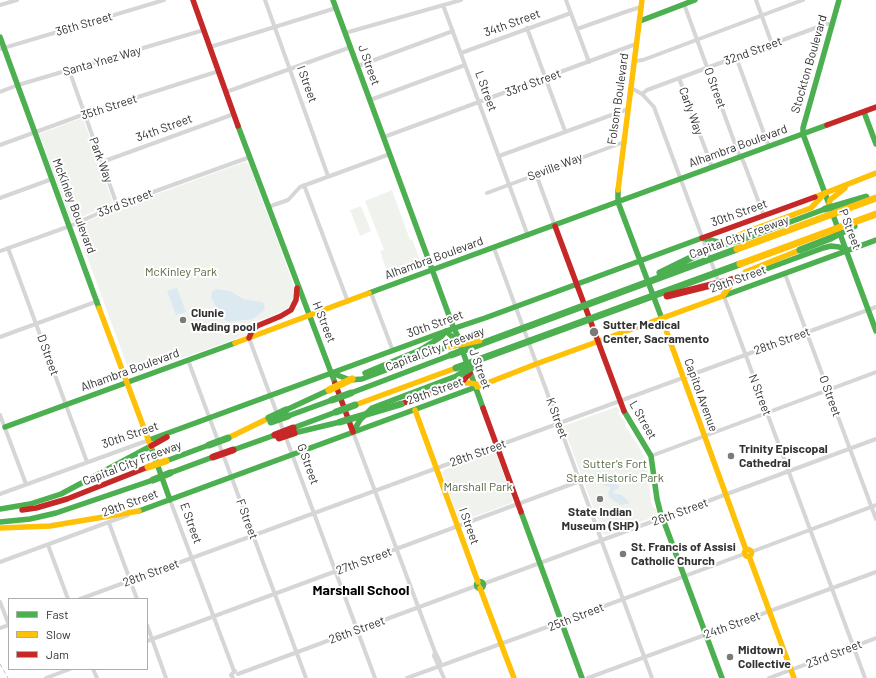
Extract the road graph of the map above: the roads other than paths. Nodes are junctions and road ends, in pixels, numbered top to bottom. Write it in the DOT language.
graph roads {
  1 [pos="17,0"];
  2 [pos="164,0"];
  3 [pos="193,0"];
  4 [pos="265,0"];
  5 [pos="333,0"];
  6 [pos="461,0"];
  7 [pos="566,0"];
  8 [pos="694,0"];
  9 [pos="756,0"];
  10 [pos="803,0"];
  11 [pos="839,0"];
  12 [pos="642,4"];
  13 [pos="684,4"];
  14 [pos="0,5"];
  15 [pos="443,5"];
  16 [pos="336,8"];
  17 [pos="571,14"];
  18 [pos="762,15"];
  19 [pos="653,16"];
  20 [pos="640,21"];
  21 [pos="832,24"];
  22 [pos="274,26"];
  23 [pos="527,28"];
  24 [pos="577,29"];
  25 [pos="204,30"];
  26 [pos="453,32"];
  27 [pos="345,33"];
  28 [pos="0,37"];
  29 [pos="697,39"];
  30 [pos="636,44"];
  31 [pos="772,44"];
  32 [pos="210,47"];
  33 [pos="351,47"];
  34 [pos="2,48"];
  35 [pos="461,53"];
  36 [pos="736,57"];
  37 [pos="634,61"];
  38 [pos="589,62"];
  39 [pos="465,65"];
  40 [pos="358,66"];
  41 [pos="708,67"];
  42 [pos="69,70"];
  43 [pos="290,70"];
  44 [pos="219,71"];
  45 [pos="546,78"];
  46 [pos="679,78"];
  47 [pos="18,85"];
  48 [pos="631,88"];
  49 [pos="0,92"];
  50 [pos="226,92"];
  51 [pos="642,94"];
  52 [pos="370,100"];
  53 [pos="479,102"];
  54 [pos="876,107"];
  55 [pos="628,109"];
  56 [pos="864,112"];
  57 [pos="85,114"];
  58 [pos="234,114"];
  59 [pos="565,131"];
  60 [pos="35,132"];
  61 [pos="803,134"];
  62 [pos="384,137"];
  63 [pos="624,142"];
  64 [pos="876,144"];
  65 [pos="0,145"];
  66 [pos="769,147"];
  67 [pos="390,154"];
  68 [pos="499,156"];
  69 [pos="250,157"];
  70 [pos="741,157"];
  71 [pos="102,162"];
  72 [pos="712,167"];
  73 [pos="876,173"];
  74 [pos="536,174"];
  75 [pos="328,176"];
  76 [pos="52,179"];
  77 [pos="681,179"];
  78 [pos="858,180"];
  79 [pos="509,184"];
  80 [pos="304,185"];
  81 [pos="487,193"];
  82 [pos="825,193"];
  83 [pos="876,197"];
  84 [pos="0,198"];
  85 [pos="618,202"];
  86 [pos="117,205"];
  87 [pos="827,206"];
  88 [pos="268,207"];
  89 [pos="876,214"];
  90 [pos="764,216"];
  91 [pos="70,226"];
  92 [pos="555,226"];
  93 [pos="528,236"];
  94 [pos="702,238"];
  95 [pos="876,240"];
  96 [pos="8,248"];
  97 [pos="494,248"];
  98 [pos="846,250"];
  99 [pos="0,251"];
  100 [pos="639,261"];
  101 [pos="433,271"];
  102 [pos="785,274"];
  103 [pos="295,279"];
  104 [pos="577,284"];
  105 [pos="625,290"];
  106 [pos="371,293"];
  107 [pos="723,296"];
  108 [pos="98,301"];
  109 [pos="348,302"];
  110 [pos="633,304"];
  111 [pos="516,307"];
  112 [pos="876,307"];
  113 [pos="868,310"];
  114 [pos="310,316"];
  115 [pos="662,319"];
  116 [pos="36,324"];
  117 [pos="454,329"];
  118 [pos="446,331"];
  119 [pos="876,331"];
  120 [pos="807,332"];
  121 [pos="503,335"];
  122 [pos="0,337"];
  123 [pos="249,338"];
  124 [pos="598,341"];
  125 [pos="460,344"];
  126 [pos="393,351"];
  127 [pos="745,355"];
  128 [pos="188,360"];
  129 [pos="536,364"];
  130 [pos="457,372"];
  131 [pos="876,372"];
  132 [pos="332,373"];
  133 [pos="470,373"];
  134 [pos="683,378"];
  135 [pos="128,382"];
  136 [pos="458,383"];
  137 [pos="477,385"];
  138 [pos="828,390"];
  139 [pos="271,396"];
  140 [pos="620,401"];
  141 [pos="66,405"];
  142 [pos="415,410"];
  143 [pos="287,413"];
  144 [pos="767,413"];
  145 [pos="0,415"];
  146 [pos="210,418"];
  147 [pos="559,423"];
  148 [pos="2,428"];
  149 [pos="294,431"];
  150 [pos="353,432"];
  151 [pos="705,436"];
  152 [pos="876,439"];
  153 [pos="150,443"];
  154 [pos="497,446"];
  155 [pos="850,449"];
  156 [pos="292,455"];
  157 [pos="650,456"];
  158 [pos="87,462"];
  159 [pos="436,468"];
  160 [pos="789,472"];
  161 [pos="231,477"];
  162 [pos="580,481"];
  163 [pos="26,484"];
  164 [pos="375,491"];
  165 [pos="0,494"];
  166 [pos="726,495"];
  167 [pos="170,500"];
  168 [pos="518,504"];
  169 [pos="874,506"];
  170 [pos="0,511"];
  171 [pos="139,511"];
  172 [pos="314,513"];
  173 [pos="663,518"];
  174 [pos="876,519"];
  175 [pos="0,522"];
  176 [pos="109,522"];
  177 [pos="458,527"];
  178 [pos="0,528"];
  179 [pos="810,530"];
  180 [pos="253,536"];
  181 [pos="602,541"];
  182 [pos="48,544"];
  183 [pos="396,549"];
  184 [pos="748,553"];
  185 [pos="192,558"];
  186 [pos="0,562"];
  187 [pos="540,563"];
  188 [pos="336,571"];
  189 [pos="876,572"];
  190 [pos="685,576"];
  191 [pos="130,580"];
  192 [pos="479,585"];
  193 [pos="832,589"];
  194 [pos="274,594"];
  195 [pos="68,598"];
  196 [pos="83,598"];
  197 [pos="137,598"];
  198 [pos="624,599"];
  199 [pos="0,602"];
  200 [pos="418,608"];
  201 [pos="769,611"];
  202 [pos="214,616"];
  203 [pos="8,622"];
  204 [pos="562,622"];
  205 [pos="148,628"];
  206 [pos="357,630"];
  207 [pos="706,634"];
  208 [pos="876,638"];
  209 [pos="152,639"];
  210 [pos="148,640"];
  211 [pos="501,644"];
  212 [pos="853,647"];
  213 [pos="296,653"];
  214 [pos="644,657"];
  215 [pos="440,667"];
  216 [pos="67,670"];
  217 [pos="791,670"];
  218 [pos="235,675"];
  219 [pos="46,678"];
  220 [pos="166,678"];
  221 [pos="226,678"];
  222 [pos="306,678"];
  223 [pos="375,678"];
  224 [pos="407,678"];
  225 [pos="444,678"];
  226 [pos="514,678"];
  227 [pos="582,678"];
  228 [pos="588,678"];
  229 [pos="652,678"];
  230 [pos="722,678"];
  231 [pos="769,678"];
  232 [pos="794,678"];
  233 [pos="865,678"];
  1 -- 14 [label="street"];
  2 -- 34 [label="street, 36th Street"];
  3 -- 25 [label="main road, H Street"];
  4 -- 22 [label="street, I Street"];
  5 -- 16 [label="main road, J Street"];
  6 -- 15 [label="street"];
  7 -- 17 [label="street"];
  8 -- 13 [label="main road"];
  9 -- 18 [label="street"];
  10 -- 18 [label="street"];
  11 -- 21 [label="main road, Stockton Boulevard"];
  12 -- 19 [label="main road"];
  12 -- 20 [label="main road, Folsom Boulevard"];
  12 -- 24 [label="street"];
  13 -- 19 [label="main road"];
  13 -- 29 [label="street, O Street"];
  15 -- 26 [label="street, L Street"];
  15 -- 27 [label="street"];
  16 -- 22 [label="street"];
  16 -- 27 [label="main road, J Street"];
  17 -- 23 [label="street, 34th Street"];
  17 -- 24 [label="street"];
  18 -- 29 [label="street"];
  18 -- 31 [label="street"];
  19 -- 20 [label="main road"];
  20 -- 30 [label="main road, Folsom Boulevard"];
  21 -- 31 [label="street, 32nd Street"];
  21 -- 61 [label="main road, Stockton Boulevard"];
  22 -- 32 [label="street"];
  22 -- 43 [label="street, I Street"];
  23 -- 35 [label="street, 34th Street"];
  23 -- 45 [label="street"];
  24 -- 38 [label="street"];
  25 -- 32 [label="main road, H Street"];
  25 -- 42 [label="street, Santa Ynez Way"];
  26 -- 35 [label="street, L Street"];
  26 -- 40 [label="street"];
  27 -- 33 [label="main road, J Street"];
  28 -- 34 [label="main road, McKinley Boulevard"];
  29 -- 37 [label="street"];
  29 -- 41 [label="street, O Street"];
  30 -- 37 [label="main road, Folsom Boulevard"];
  30 -- 38 [label="street, 33rd Street"];
  31 -- 36 [label="street, 32nd Street"];
  32 -- 44 [label="main road, H Street"];
  33 -- 40 [label="main road, J Street"];
  33 -- 43 [label="street"];
  34 -- 47 [label="main road, McKinley Boulevard"];
  35 -- 39 [label="street, L Street"];
  36 -- 41 [label="street, 32nd Street"];
  36 -- 66 [label="street"];
  37 -- 48 [label="main road, Folsom Boulevard"];
  38 -- 45 [label="street, 33rd Street"];
  39 -- 52 [label="street"];
  39 -- 53 [label="street, L Street"];
  40 -- 52 [label="main road, J Street"];
  41 -- 46 [label="street, 32nd Street"];
  41 -- 70 [label="street, O Street"];
  42 -- 47 [label="street, Santa Ynez Way"];
  42 -- 57 [label="street, Park Way"];
  43 -- 50 [label="street"];
  43 -- 75 [label="street, I Street"];
  44 -- 50 [label="main road, H Street"];
  44 -- 57 [label="street, 35th Street"];
  45 -- 53 [label="street, 33rd Street"];
  45 -- 59 [label="street"];
  46 -- 51 [label="street, 32nd Street"];
  46 -- 72 [label="street, Carly Way"];
  47 -- 49 [label="street, Santa Ynez Way"];
  47 -- 60 [label="main road, McKinley Boulevard"];
  48 -- 51 [label="street"];
  48 -- 55 [label="main road, Folsom Boulevard"];
  50 -- 58 [label="main road, H Street"];
  51 -- 77 [label="street, N Street"];
  52 -- 62 [label="main road, J Street"];
  53 -- 62 [label="street, 33rd Street"];
  53 -- 68 [label="street, L Street"];
  54 -- 56 [label="main road, Alhambra Boulevard"];
  55 -- 59 [label="street"];
  55 -- 63 [label="main road, Folsom Boulevard"];
  56 -- 61 [label="main road, Alhambra Boulevard"];
  56 -- 64 [label="main road"];
  57 -- 60 [label="street, 35th Street"];
  57 -- 71 [label="street, Park Way"];
  58 -- 69 [label="main road, H Street"];
  58 -- 71 [label="street, 34th Street"];
  59 -- 68 [label="street"];
  60 -- 65 [label="street, 35th Street"];
  60 -- 76 [label="main road, McKinley Boulevard"];
  61 -- 66 [label="main road, Alhambra Boulevard"];
  61 -- 82 [label="main road, P Street"];
  62 -- 67 [label="main road, J Street"];
  63 -- 74 [label="street, Seville Way"];
  63 -- 85 [label="main road, Folsom Boulevard"];
  66 -- 70 [label="main road, Alhambra Boulevard"];
  67 -- 75 [label="street"];
  67 -- 101 [label="main road, J Street"];
  68 -- 79 [label="street, L Street"];
  69 -- 86 [label="street, 33rd Street"];
  69 -- 88 [label="main road, H Street"];
  70 -- 72 [label="main road, Alhambra Boulevard"];
  70 -- 90 [label="street, O Street"];
  71 -- 86 [label="street, Park Way"];
  72 -- 77 [label="main road, Alhambra Boulevard"];
  73 -- 78 [label="main road, 30th Street"];
  74 -- 79 [label="street, Seville Way"];
  74 -- 92 [label="street, L Street"];
  75 -- 80 [label="street"];
  76 -- 84 [label="street"];
  76 -- 91 [label="main road, McKinley Boulevard"];
  77 -- 85 [label="main road, Alhambra Boulevard"];
  77 -- 94 [label="street, N Street"];
  78 -- 82 [label="main road, 30th Street"];
  78 -- 87 [label="main road"];
  79 -- 81 [label="street, Seville Way"];
  79 -- 93 [label="street, L Street"];
  80 -- 88 [label="street"];
  80 -- 109 [label="street"];
  82 -- 87 [label="main road, P Street"];
  82 -- 90 [label="main road, 30th Street"];
  82 -- 105 [label="main road, bridge"];
  83 -- 87 [label="main road, bridge"];
  83 -- 105 [label="main road, Capital City Freeway, bridge"];
  85 -- 92 [label="main road, Alhambra Boulevard"];
  85 -- 100 [label="main road, Capitol Avenue"];
  86 -- 91 [label="street, 33rd Street"];
  87 -- 94 [label="main road"];
  87 -- 98 [label="main road, P Street"];
  88 -- 103 [label="main road, H Street"];
  89 -- 107 [label="main road, bridge"];
  89 -- 110 [label="main road, bridge"];
  90 -- 94 [label="main road, 30th Street"];
  91 -- 96 [label="street, 33rd Street"];
  91 -- 108 [label="main road, McKinley Boulevard"];
  92 -- 93 [label="main road, Alhambra Boulevard"];
  92 -- 104 [label="main road, L Street"];
  93 -- 97 [label="main road, Alhambra Boulevard"];
  94 -- 100 [label="main road, 30th Street"];
  94 -- 107 [label="street, N Street"];
  95 -- 98 [label="main road, 29th Street"];
  96 -- 99 [label="street, 33rd Street"];
  96 -- 116 [label="street, D Street"];
  97 -- 101 [label="main road, Alhambra Boulevard"];
  97 -- 111 [label="street, K Street"];
  98 -- 102 [label="main road, 29th Street"];
  98 -- 110 [label="main road, bridge"];
  98 -- 113 [label="main road, P Street"];
  100 -- 104 [label="main road, 30th Street"];
  100 -- 115 [label="main road, Capitol Avenue"];
  101 -- 106 [label="main road, Alhambra Boulevard"];
  101 -- 117 [label="main road, J Street"];
  102 -- 107 [label="main road, 29th Street"];
  102 -- 120 [label="street, O Street"];
  103 -- 114 [label="main road, H Street"];
  103 -- 123 [label="main road"];
  104 -- 111 [label="main road, 30th Street"];
  104 -- 124 [label="main road, L Street"];
  105 -- 121 [label="main road, Capital City Freeway, bridge"];
  106 -- 109 [label="main road, Alhambra Boulevard"];
  106 -- 126 [label="street"];
  107 -- 115 [label="main road, 29th Street"];
  107 -- 127 [label="street, N Street"];
  108 -- 116 [label="street"];
  108 -- 135 [label="main road, McKinley Boulevard"];
  109 -- 114 [label="main road, Alhambra Boulevard"];
  110 -- 130 [label="main road, bridge"];
  111 -- 117 [label="main road, 30th Street"];
  111 -- 129 [label="street, K Street"];
  112 -- 113 [label="street, 28th Street"];
  113 -- 119 [label="main road, P Street"];
  113 -- 120 [label="street, 28th Street"];
  114 -- 123 [label="main road, Alhambra Boulevard"];
  114 -- 132 [label="main road, H Street"];
  115 -- 124 [label="main road, 29th Street"];
  115 -- 134 [label="main road, Capitol Avenue"];
  116 -- 122 [label="street"];
  116 -- 141 [label="street, D Street"];
  117 -- 118 [label="main road, 30th Street"];
  117 -- 125 [label="main road, J Street"];
  118 -- 125 [label="main road"];
  118 -- 126 [label="main road, 30th Street"];
  118 -- 143 [label="main road, bridge"];
  120 -- 127 [label="street, 28th Street"];
  120 -- 138 [label="street, O Street"];
  121 -- 132 [label="main road, bridge"];
  121 -- 143 [label="main road, Capital City Freeway, bridge"];
  123 -- 128 [label="main road, Alhambra Boulevard"];
  123 -- 139 [label="street, G Street"];
  124 -- 129 [label="main road, 29th Street"];
  124 -- 140 [label="main road, L Street"];
  125 -- 133 [label="main road, J Street"];
  126 -- 132 [label="main road, 30th Street"];
  127 -- 134 [label="street, 28th Street"];
  127 -- 144 [label="street, N Street"];
  128 -- 135 [label="main road, Alhambra Boulevard"];
  128 -- 146 [label="street, F Street"];
  129 -- 137 [label="main road, 29th Street"];
  129 -- 147 [label="street, K Street"];
  130 -- 149 [label="main road, Capital City Freeway, bridge"];
  130 -- 150 [label="main road"];
  131 -- 138 [label="street"];
  132 -- 139 [label="main road, 30th Street"];
  132 -- 150 [label="main road, H Street"];
  133 -- 136 [label="main road"];
  133 -- 137 [label="main road, J Street"];
  134 -- 140 [label="street, 28th Street"];
  134 -- 151 [label="main road, Capitol Avenue"];
  135 -- 141 [label="main road, Alhambra Boulevard"];
  135 -- 153 [label="main road, E Street"];
  136 -- 137 [label="main road"];
  136 -- 149 [label="main road, bridge"];
  137 -- 142 [label="main road, 29th Street"];
  137 -- 154 [label="main road, J Street"];
  138 -- 144 [label="street"];
  138 -- 155 [label="street, O Street"];
  139 -- 146 [label="main road, 30th Street"];
  139 -- 156 [label="street, G Street"];
  140 -- 147 [label="street, 28th Street"];
  140 -- 157 [label="main road, L Street"];
  141 -- 148 [label="main road, Alhambra Boulevard"];
  141 -- 158 [label="street, D Street"];
  142 -- 150 [label="main road, 29th Street"];
  142 -- 159 [label="main road, I Street"];
  143 -- 170 [label="main road, Capital City Freeway, bridge"];
  144 -- 151 [label="street"];
  144 -- 160 [label="street, N Street"];
  145 -- 148 [label="street"];
  146 -- 153 [label="main road, 30th Street"];
  146 -- 161 [label="street, F Street"];
  147 -- 154 [label="street, 28th Street"];
  147 -- 162 [label="street, K Street"];
  148 -- 163 [label="street"];
  149 -- 175 [label="main road, Capital City Freeway, bridge"];
  150 -- 156 [label="main road, 29th Street"];
  150 -- 164 [label="street, H Street"];
  151 -- 157 [label="street"];
  151 -- 166 [label="main road, Capitol Avenue"];
  152 -- 155 [label="street, 26th Street"];
  153 -- 158 [label="street, 30th Street"];
  153 -- 167 [label="main road, E Street"];
  153 -- 170 [label="main road, 30th Street"];
  154 -- 159 [label="street, 28th Street"];
  154 -- 168 [label="main road, J Street"];
  155 -- 160 [label="street, 26th Street"];
  155 -- 169 [label="street, O Street"];
  156 -- 161 [label="main road, 29th Street"];
  156 -- 172 [label="street, G Street"];
  157 -- 173 [label="main road, L Street"];
  158 -- 163 [label="street, 30th Street"];
  159 -- 164 [label="street, 28th Street"];
  159 -- 177 [label="main road, I Street"];
  160 -- 166 [label="street, 26th Street"];
  160 -- 179 [label="street, N Street"];
  161 -- 167 [label="main road, 29th Street"];
  161 -- 180 [label="street, F Street"];
  162 -- 168 [label="street, 27th Street"];
  162 -- 181 [label="street, K Street"];
  163 -- 165 [label="street, 30th Street"];
  164 -- 172 [label="street, 28th Street"];
  164 -- 183 [label="street, H Street"];
  166 -- 173 [label="street, 26th Street"];
  166 -- 184 [label="main road, Capitol Avenue"];
  167 -- 171 [label="main road, 29th Street"];
  167 -- 185 [label="street, E Street"];
  168 -- 177 [label="street, 27th Street"];
  168 -- 187 [label="main road, J Street"];
  169 -- 174 [label="street, O Street"];
  169 -- 179 [label="street, 25th Street"];
  171 -- 176 [label="street, 29th Street"];
  171 -- 178 [label="main road"];
  172 -- 180 [label="street, 28th Street"];
  172 -- 188 [label="street, G Street"];
  173 -- 181 [label="street, 26th Street"];
  173 -- 190 [label="main road, L Street"];
  176 -- 182 [label="street, 29th Street"];
  176 -- 191 [label="street"];
  177 -- 183 [label="street, 27th Street"];
  177 -- 192 [label="main road, I Street"];
  179 -- 184 [label="street, 25th Street"];
  179 -- 193 [label="street, N Street"];
  180 -- 185 [label="street, 28th Street"];
  180 -- 194 [label="street, F Street"];
  181 -- 187 [label="street, 26th Street"];
  181 -- 198 [label="street, K Street"];
  182 -- 186 [label="street, 29th Street"];
  182 -- 195 [label="street"];
  183 -- 188 [label="street, 27th Street"];
  183 -- 200 [label="street, H Street"];
  184 -- 190 [label="street, 25th Street"];
  184 -- 201 [label="main road, Capitol Avenue"];
  185 -- 191 [label="street, 28th Street"];
  185 -- 202 [label="street, E Street"];
  187 -- 192 [label="street, 26th Street"];
  187 -- 204 [label="main road, J Street"];
  188 -- 194 [label="street, 27th Street"];
  188 -- 206 [label="street, G Street"];
  189 -- 193 [label="street, 24th Street"];
  190 -- 198 [label="street, 25th Street"];
  190 -- 207 [label="main road, L Street"];
  191 -- 196 [label="street, 28th Street"];
  191 -- 197 [label="street"];
  192 -- 200 [label="street, 26th Street"];
  192 -- 211 [label="main road, I Street"];
  193 -- 201 [label="street, 24th Street"];
  193 -- 212 [label="street, N Street"];
  194 -- 202 [label="street, 27th Street"];
  194 -- 213 [label="street, F Street"];
  198 -- 204 [label="street, 25th Street"];
  198 -- 214 [label="street, K Street"];
  199 -- 203 [label="street"];
  200 -- 206 [label="street, 26th Street"];
  200 -- 215 [label="street, H Street"];
  201 -- 207 [label="street, 24th Street"];
  201 -- 217 [label="main road, Capitol Avenue"];
  202 -- 209 [label="street, 27th Street"];
  202 -- 218 [label="street, E Street"];
  204 -- 211 [label="street, 25th Street"];
  204 -- 227 [label="main road, J Street"];
  205 -- 209 [label="street"];
  206 -- 213 [label="street, 26th Street"];
  206 -- 223 [label="street, G Street"];
  207 -- 214 [label="street, 24th Street"];
  207 -- 230 [label="main road, L Street"];
  208 -- 212 [label="street, 23rd Street"];
  209 -- 210 [label="street, 27th Street"];
  209 -- 220 [label="street"];
  211 -- 215 [label="street, 25th Street"];
  211 -- 226 [label="main road, I Street"];
  212 -- 217 [label="street, 23rd Street"];
  212 -- 233 [label="street, N Street"];
  213 -- 218 [label="street, 26th Street"];
  213 -- 222 [label="street, F Street"];
  214 -- 228 [label="street, 24th Street"];
  214 -- 229 [label="street, K Street"];
  215 -- 224 [label="street, 25th Street"];
  215 -- 225 [label="street, H Street"];
  216 -- 219 [label="street"];
  217 -- 231 [label="street, 23rd Street"];
  217 -- 232 [label="main road, Capitol Avenue"];
  218 -- 221 [label="street, 26th Street"];
}
